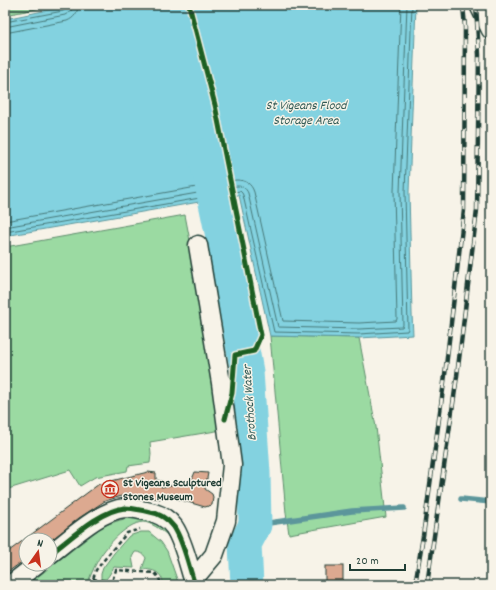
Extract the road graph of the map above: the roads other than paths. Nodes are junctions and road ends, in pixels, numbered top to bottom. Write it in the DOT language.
graph roads {
  1 [pos="479,5"];
  2 [pos="491,30"];
  3 [pos="198,245"];
  4 [pos="58,548"];
  5 [pos="27,572"];
  6 [pos="194,583"];
  7 [pos="10,585"];
  1 -- 2 [label="street"];
  3 -- 6 [label="street"];
  4 -- 6 [label="street"];
  5 -- 7 [label="street"];
}
